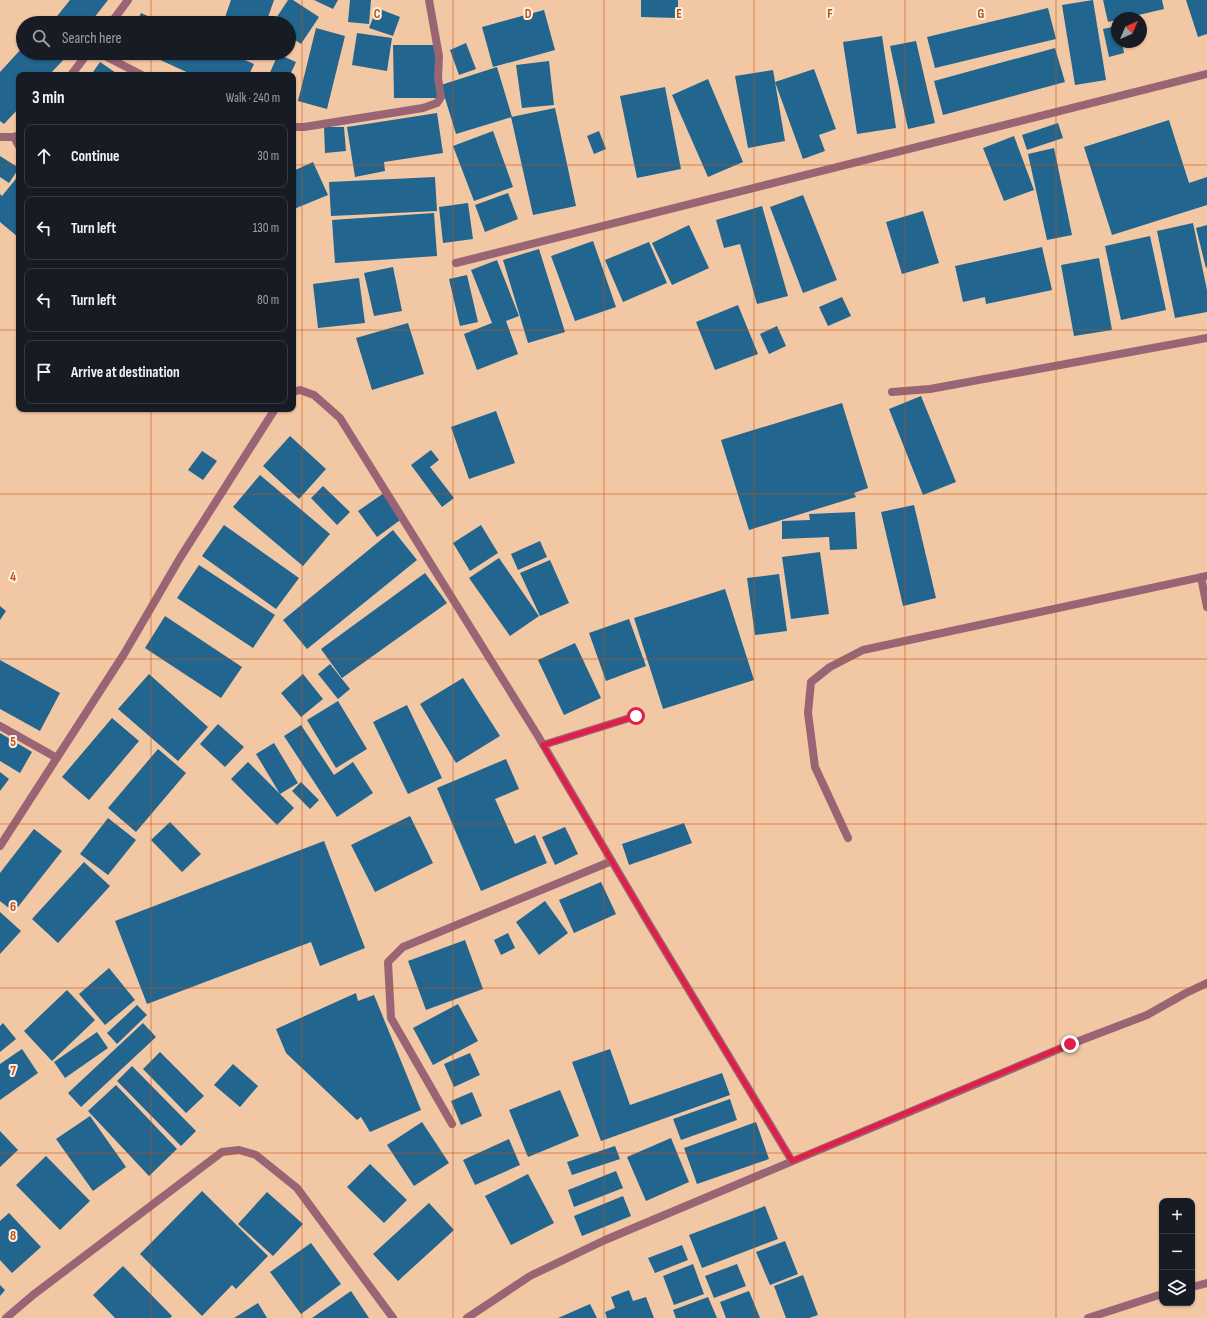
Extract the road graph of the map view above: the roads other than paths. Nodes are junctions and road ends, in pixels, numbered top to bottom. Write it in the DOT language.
graph roads {
  1 [pos="128,0"];
  2 [pos="429,0"];
  3 [pos="116,16"];
  4 [pos="83,60"];
  5 [pos="113,60"];
  6 [pos="73,72"];
  7 [pos="136,72"];
  8 [pos="1207,74"];
  9 [pos="296,127"];
  10 [pos="16,136"];
  11 [pos="0,137"];
  12 [pos="456,263"];
  13 [pos="1207,338"];
  14 [pos="296,391"];
  15 [pos="892,392"];
  16 [pos="273,412"];
  17 [pos="1204,577"];
  18 [pos="1207,607"];
  19 [pos="636,716"];
  20 [pos="0,726"];
  21 [pos="543,745"];
  22 [pos="57,758"];
  23 [pos="848,838"];
  24 [pos="0,846"];
  25 [pos="612,861"];
  26 [pos="1207,983"];
  27 [pos="452,1124"];
  28 [pos="792,1161"];
  29 [pos="1207,1283"];
  30 [pos="1195,1286"];
  31 [pos="1159,1295"];
  32 [pos="6,1318"];
  33 [pos="393,1318"];
  34 [pos="467,1318"];
  35 [pos="1088,1318"];
  1 -- 3 [label="street"];
  2 -- 9 [label="street"];
  4 -- 6 [label="street"];
  5 -- 7 [label="street"];
  8 -- 12 [label="street"];
  10 -- 11 [label="street"];
  13 -- 15 [label="street"];
  14 -- 21 [label="street"];
  16 -- 22 [label="street"];
  17 -- 18 [label="street"];
  17 -- 23 [label="street"];
  19 -- 21 [label="street"];
  20 -- 22 [label="street"];
  21 -- 25 [label="street"];
  22 -- 24 [label="street"];
  25 -- 27 [label="street"];
  25 -- 28 [label="street"];
  26 -- 28 [label="street"];
  28 -- 34 [label="street"];
  29 -- 30 [label="street"];
  31 -- 35 [label="street"];
  32 -- 33 [label="street"];
}
